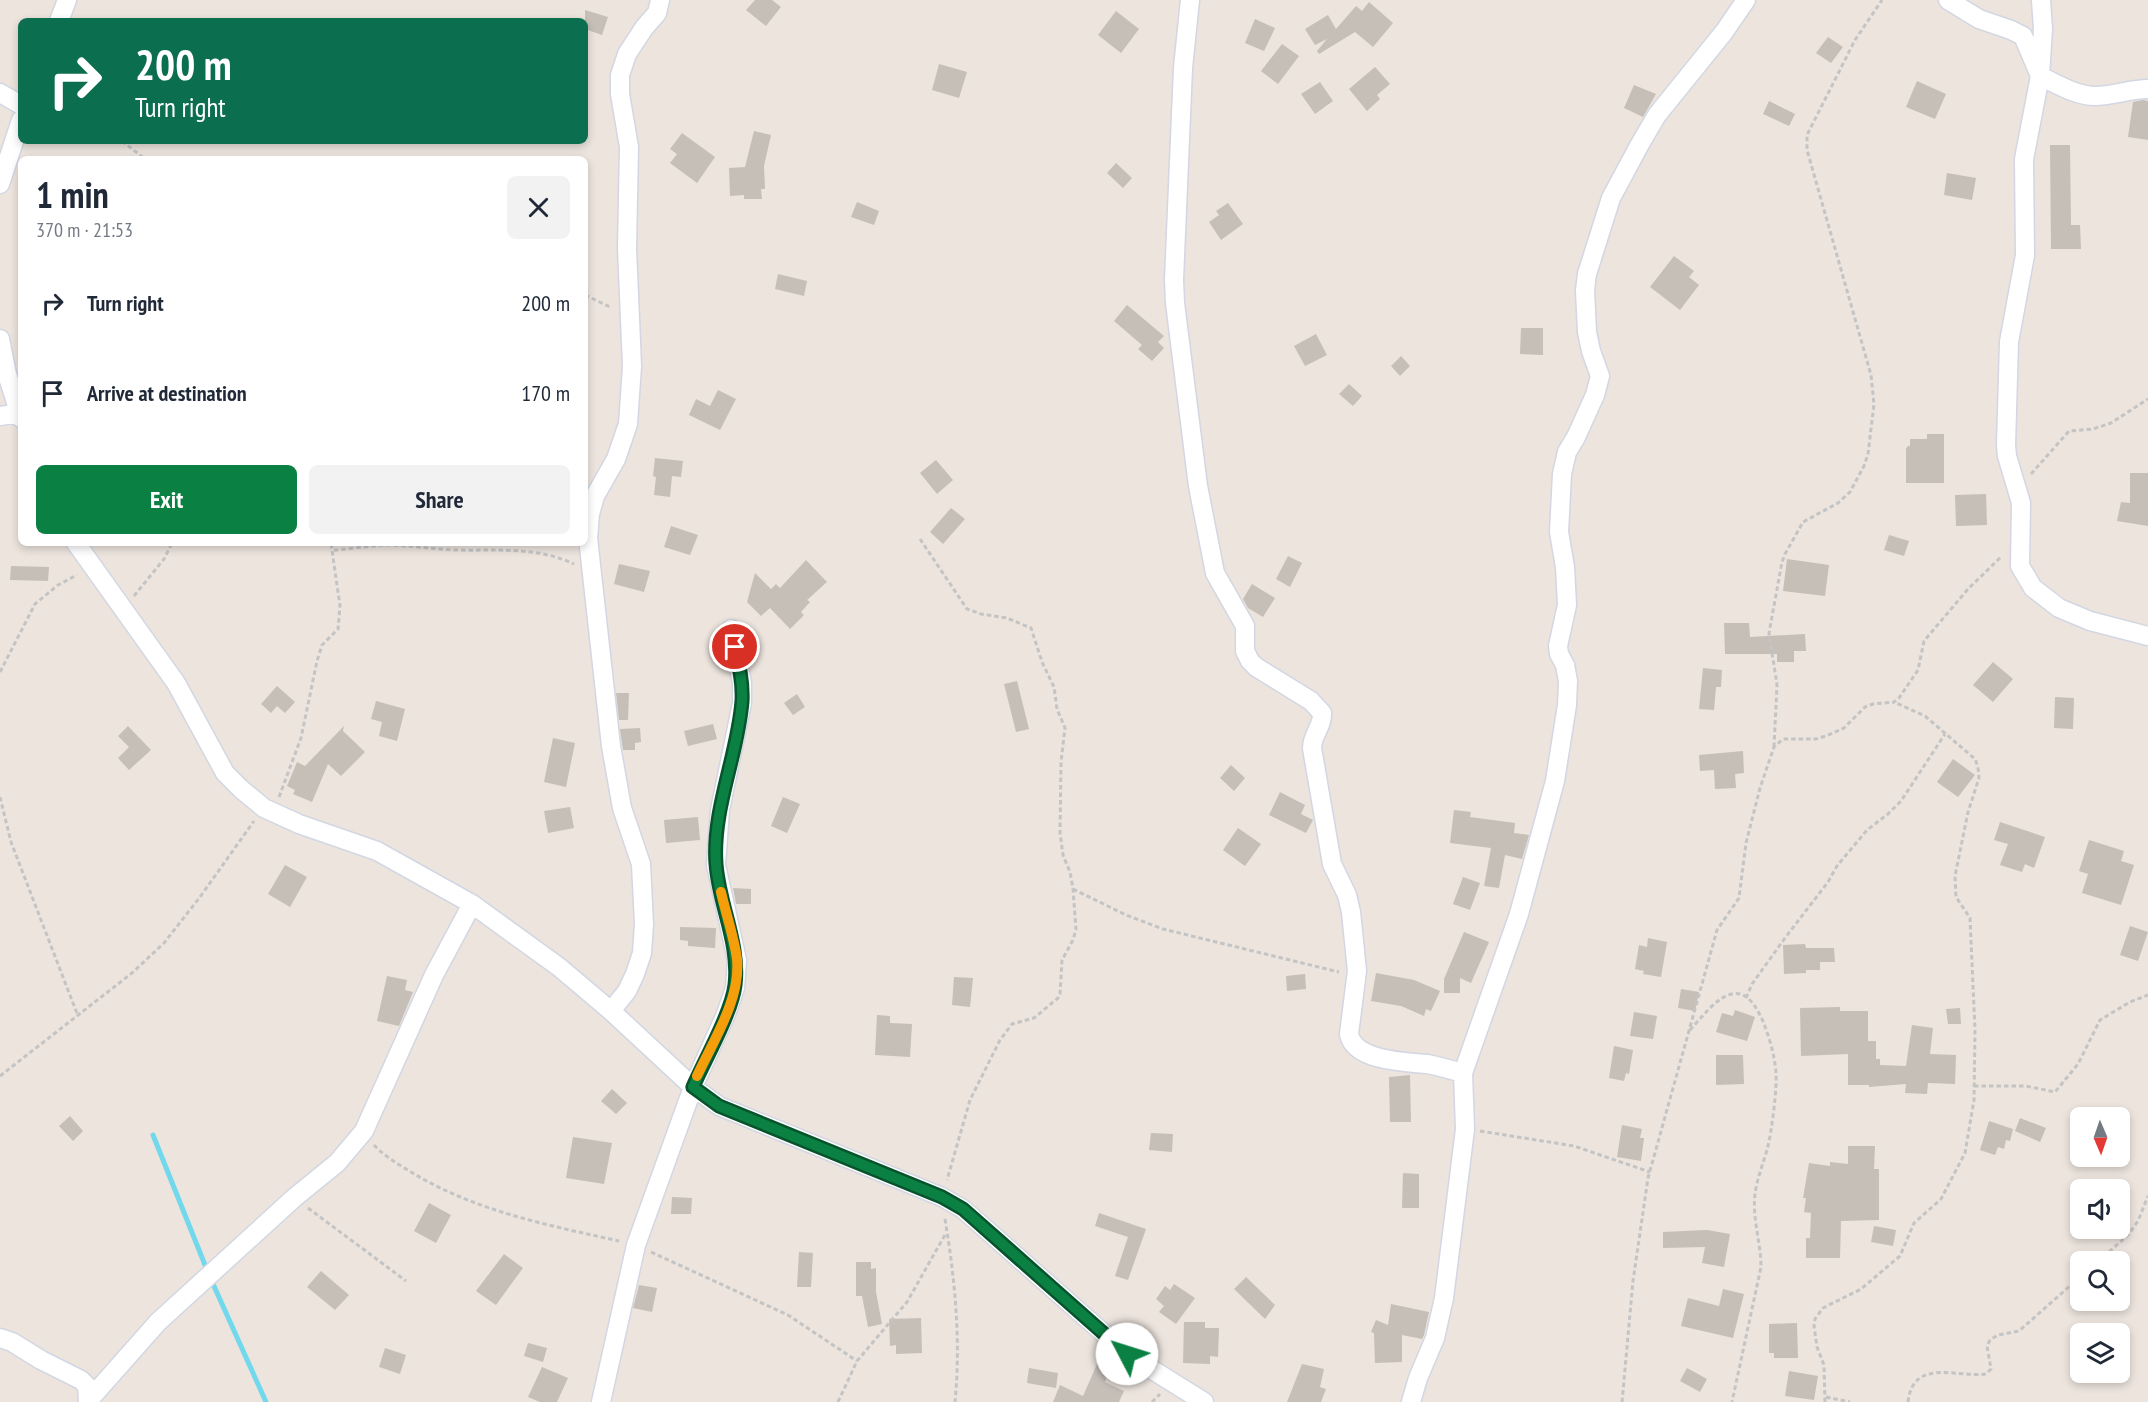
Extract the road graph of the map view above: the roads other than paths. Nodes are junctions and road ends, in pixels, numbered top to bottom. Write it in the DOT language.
graph roads {
  1 [pos="67,0"];
  2 [pos="660,0"];
  3 [pos="1190,0"];
  4 [pos="1746,0"];
  5 [pos="1948,0"];
  6 [pos="2041,0"];
  7 [pos="60,18"];
  8 [pos="2040,76"];
  9 [pos="2148,89"];
  10 [pos="0,93"];
  11 [pos="18,103"];
  12 [pos="18,129"];
  13 [pos="0,184"];
  14 [pos="0,339"];
  15 [pos="18,410"];
  16 [pos="0,416"];
  17 [pos="18,416"];
  18 [pos="78,546"];
  19 [pos="731,628"];
  20 [pos="2148,636"];
  21 [pos="472,904"];
  22 [pos="611,1011"];
  23 [pos="1463,1073"];
  24 [pos="693,1087"];
  25 [pos="0,1338"];
  26 [pos="89,1401"];
  27 [pos="601,1402"];
  28 [pos="1204,1402"];
  29 [pos="1411,1402"];
  1 -- 7 [label="street"];
  2 -- 22 [label="street"];
  3 -- 23 [label="street"];
  4 -- 23 [label="street"];
  5 -- 8 [label="street"];
  6 -- 8 [label="street"];
  8 -- 9 [label="street"];
  8 -- 20 [label="street"];
  10 -- 11 [label="street"];
  12 -- 13 [label="street"];
  14 -- 15 [label="street"];
  16 -- 17 [label="street"];
  18 -- 21 [label="street"];
  19 -- 24 [label="street"];
  21 -- 22 [label="street"];
  21 -- 26 [label="street"];
  22 -- 24 [label="street"];
  23 -- 29 [label="street"];
  24 -- 27 [label="street"];
  24 -- 28 [label="street"];
  25 -- 26 [label="street"];
}
